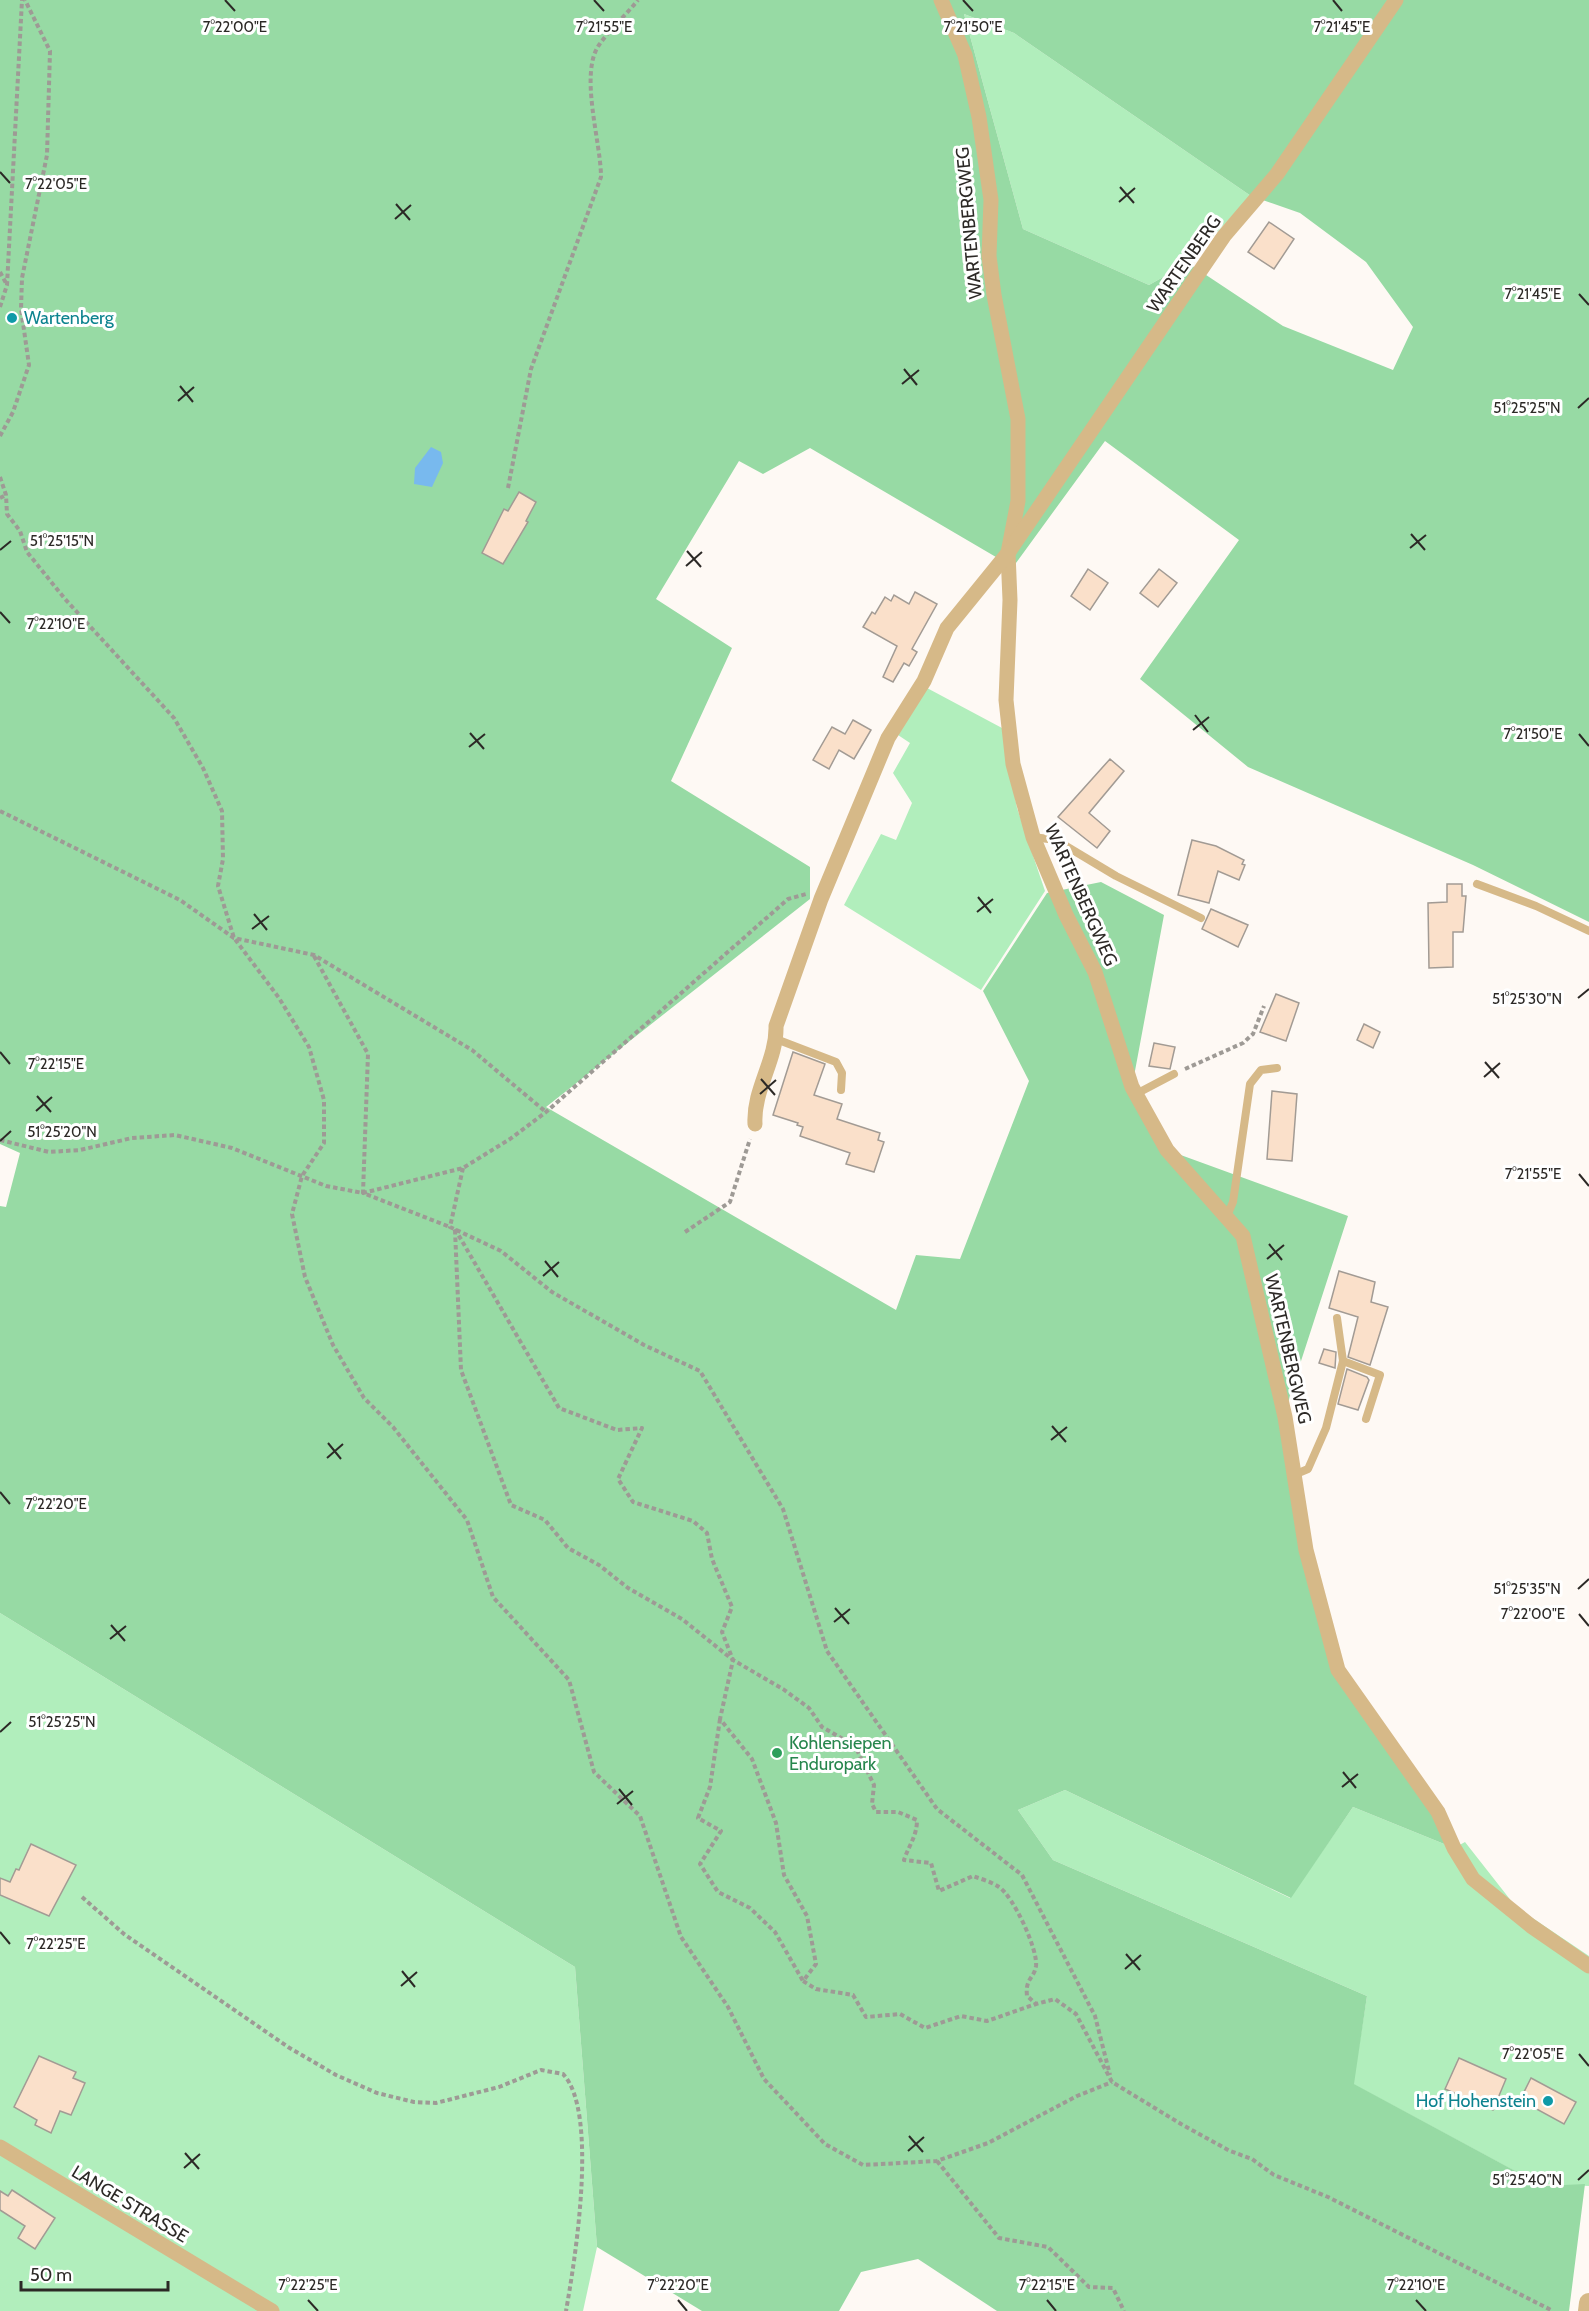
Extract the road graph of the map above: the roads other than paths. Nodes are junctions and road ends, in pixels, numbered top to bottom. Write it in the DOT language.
graph roads {
  1 [pos="941,0"];
  2 [pos="1396,0"];
  3 [pos="1008,553"];
  4 [pos="1033,837"];
  5 [pos="1477,884"];
  6 [pos="1201,918"];
  7 [pos="1589,932"];
  8 [pos="776,1039"];
  9 [pos="1277,1068"];
  10 [pos="1174,1074"];
  11 [pos="841,1090"];
  12 [pos="1136,1094"];
  13 [pos="755,1124"];
  14 [pos="1227,1216"];
  15 [pos="1337,1318"];
  16 [pos="1343,1361"];
  17 [pos="1366,1419"];
  18 [pos="1296,1474"];
  19 [pos="1589,1966"];
  20 [pos="0,2147"];
  21 [pos="1589,2303"];
  22 [pos="272,2311"];
  23 [pos="1588,2311"];
  1 -- 3 [label="street, WARTENBERGWEG"];
  2 -- 3 [label="street, WARTENBERG"];
  3 -- 4 [label="street, WARTENBERGWEG"];
  3 -- 8 [label="street, WARTENBERGWEG"];
  4 -- 6 [label="lane"];
  4 -- 12 [label="street, WARTENBERGWEG"];
  5 -- 7 [label="lane"];
  8 -- 11 [label="lane"];
  8 -- 13 [label="street, WARTENBERGWEG"];
  9 -- 14 [label="lane"];
  10 -- 12 [label="lane"];
  12 -- 14 [label="street, WARTENBERGWEG"];
  14 -- 18 [label="street, WARTENBERGWEG"];
  15 -- 16 [label="lane"];
  16 -- 17 [label="lane"];
  16 -- 18 [label="lane"];
  18 -- 19 [label="street, WARTENBERGWEG"];
  20 -- 22 [label="street, LANGE STRASSE"];
  21 -- 23 [label="street"];
}
